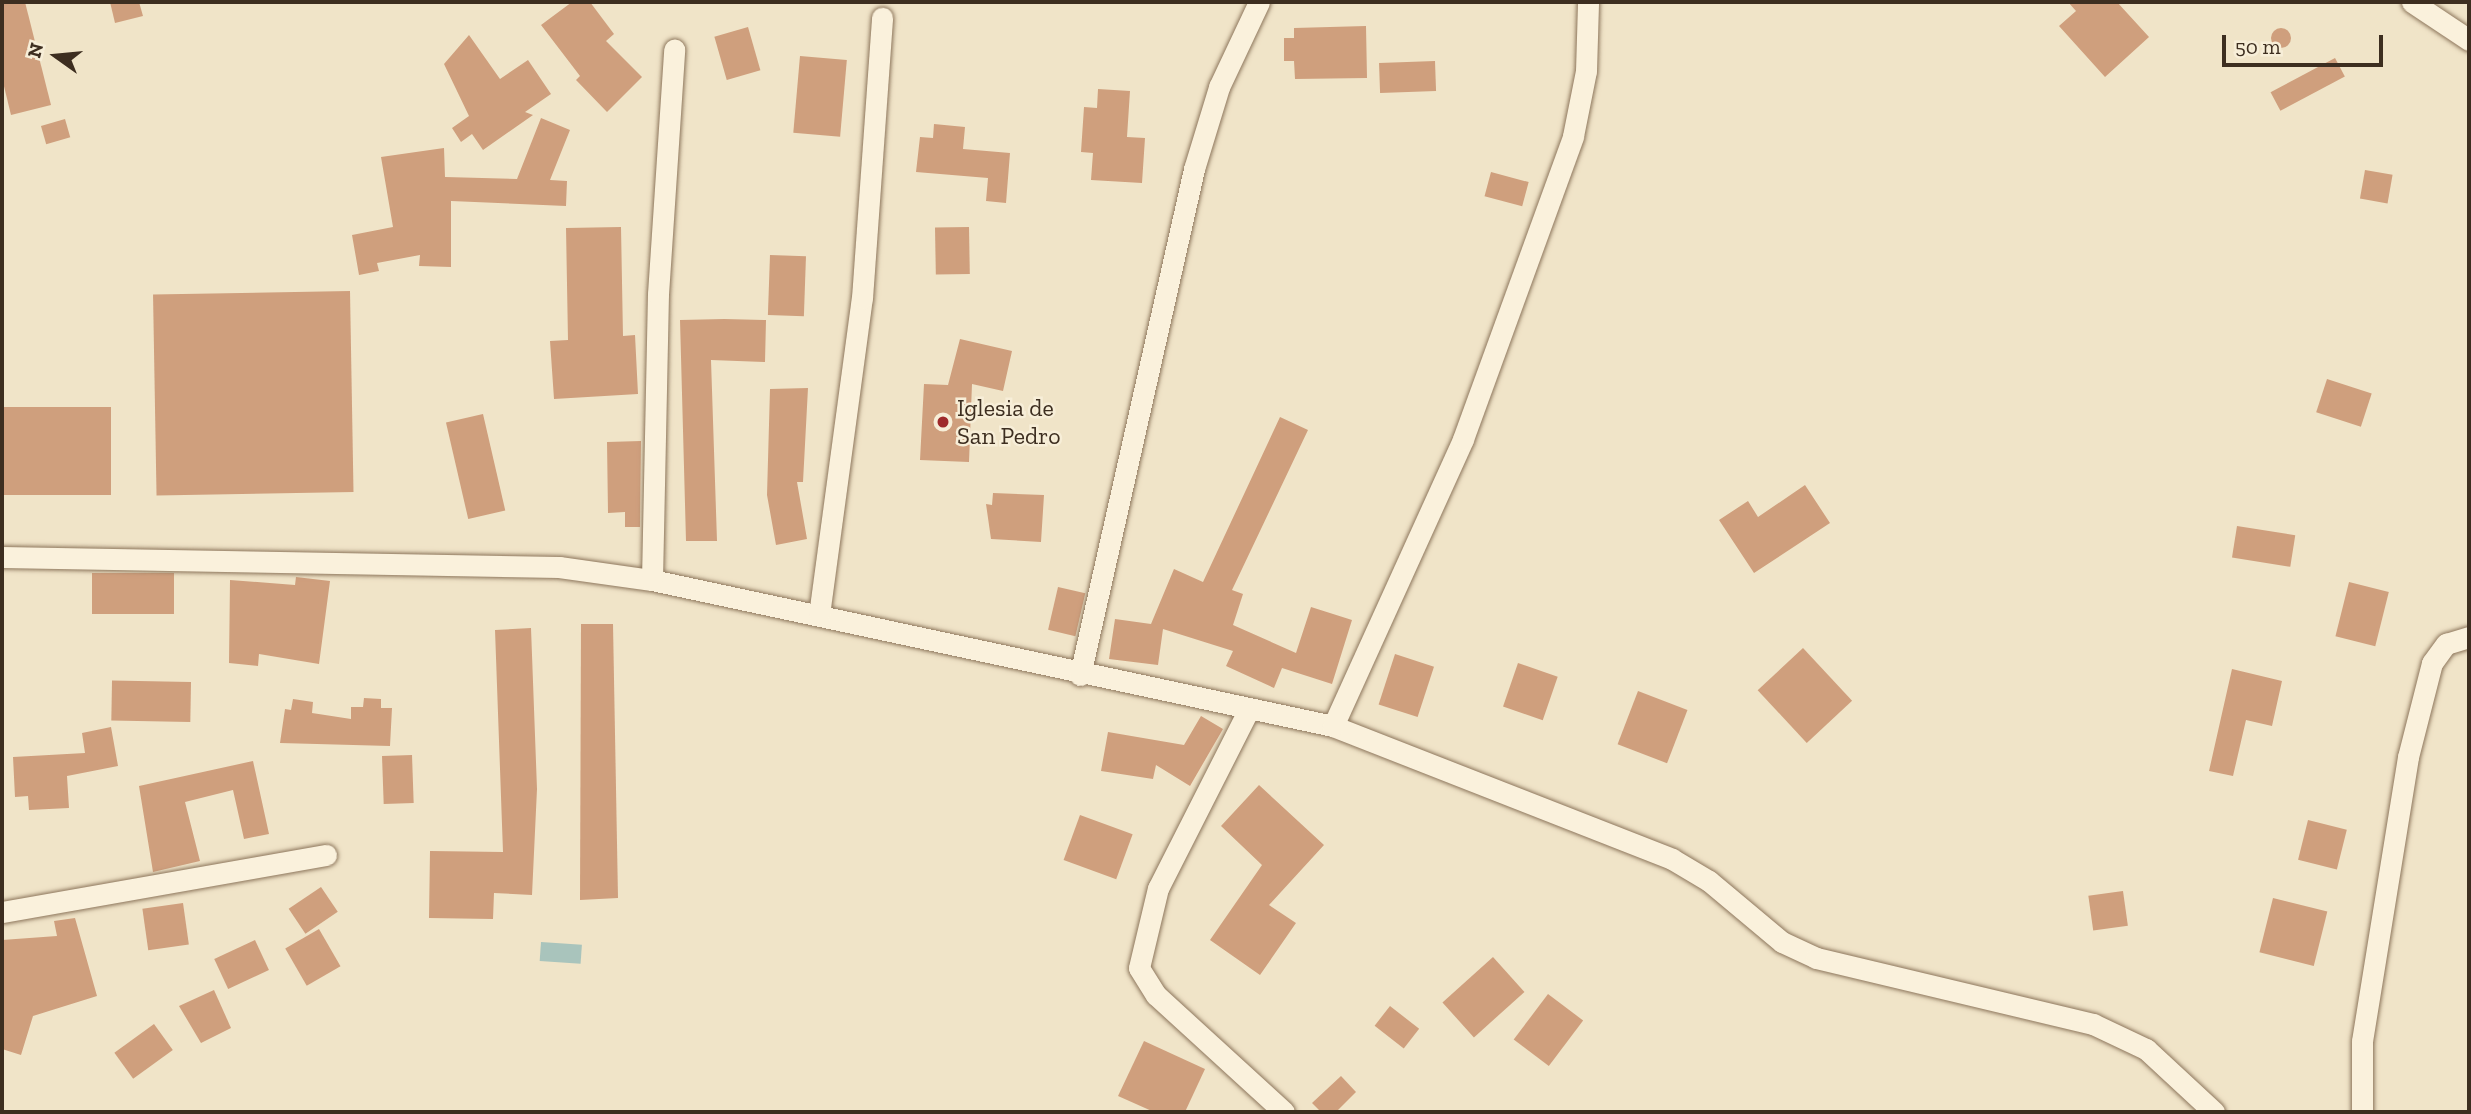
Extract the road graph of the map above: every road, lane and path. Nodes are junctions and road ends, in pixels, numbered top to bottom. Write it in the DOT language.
graph roads {
  1 [pos="1259,2"];
  2 [pos="1588,2"];
  3 [pos="2412,2"];
  4 [pos="882,18"];
  5 [pos="2469,40"];
  6 [pos="674,50"];
  7 [pos="2,557"];
  8 [pos="652,580"];
  9 [pos="819,615"];
  10 [pos="2469,637"];
  11 [pos="1080,675"];
  12 [pos="1250,709"];
  13 [pos="1333,726"];
  14 [pos="326,855"];
  15 [pos="2,912"];
  16 [pos="1284,1112"];
  17 [pos="2214,1112"];
  18 [pos="2362,1112"];
  1 -- 11 [label="street"];
  2 -- 13 [label="street"];
  3 -- 5 [label="street"];
  4 -- 9 [label="street"];
  6 -- 8 [label="street"];
  7 -- 8 [label="street"];
  8 -- 9 [label="street"];
  9 -- 11 [label="street"];
  10 -- 18 [label="street"];
  11 -- 12 [label="street"];
  12 -- 13 [label="street"];
  12 -- 16 [label="street"];
  13 -- 17 [label="street"];
  14 -- 15 [label="street"];
}
